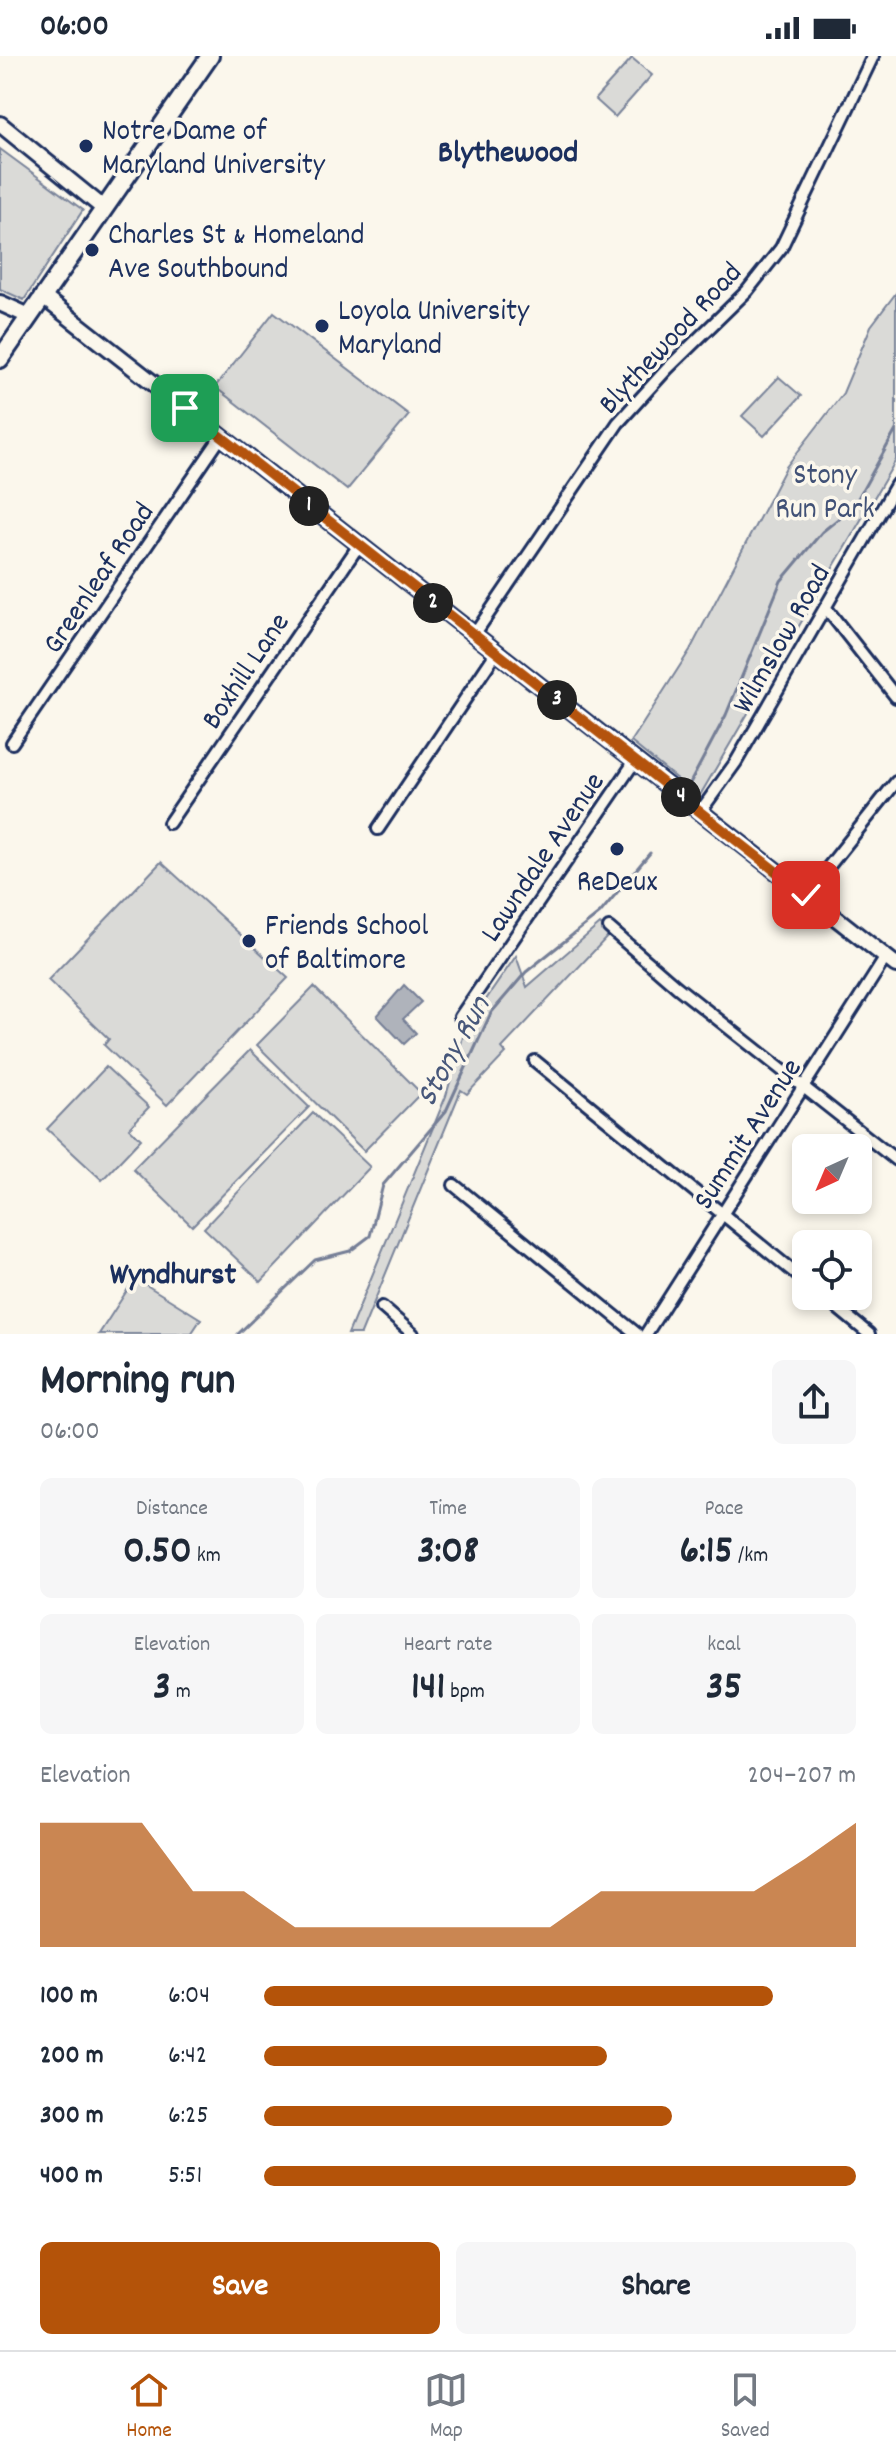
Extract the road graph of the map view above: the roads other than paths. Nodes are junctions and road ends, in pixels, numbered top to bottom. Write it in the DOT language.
graph roads {
  1 [pos="210,56"];
  2 [pos="873,56"];
  3 [pos="0,124"];
  4 [pos="102,207"];
  5 [pos="42,296"];
  6 [pos="0,303"];
  7 [pos="29,316"];
  8 [pos="0,359"];
  9 [pos="221,437"];
  10 [pos="896,485"];
  11 [pos="359,545"];
  12 [pos="826,608"];
  13 [pos="474,635"];
  14 [pos="496,653"];
  15 [pos="896,697"];
  16 [pos="12,743"];
  17 [pos="635,761"];
  18 [pos="896,782"];
  19 [pos="700,812"];
  20 [pos="169,823"];
  21 [pos="378,829"];
  22 [pos="806,895"];
  23 [pos="609,928"];
  24 [pos="891,961"];
  25 [pos="460,1017"];
  26 [pos="535,1061"];
  27 [pos="805,1085"];
  28 [pos="896,1160"];
  29 [pos="454,1185"];
  30 [pos="723,1213"];
  31 [pos="792,1270"];
  32 [pos="382,1307"];
  33 [pos="840,1310"];
  34 [pos="413,1334"];
  35 [pos="637,1334"];
  36 [pos="646,1334"];
  37 [pos="869,1334"];
  1 -- 4 [label="main road"];
  2 -- 13 [label="street, Blythewood Road"];
  3 -- 4 [label="street"];
  4 -- 5 [label="main road"];
  5 -- 7 [label="main road"];
  5 -- 9 [label="street"];
  6 -- 7 [label="street"];
  7 -- 8 [label="main road"];
  9 -- 11 [label="street"];
  9 -- 16 [label="street, Greenleaf Road"];
  10 -- 12 [label="street, Wilmslow Road"];
  11 -- 13 [label="street"];
  11 -- 20 [label="street, Boxhill Lane"];
  12 -- 15 [label="street"];
  12 -- 19 [label="street, Wilmslow Road"];
  13 -- 14 [label="street"];
  14 -- 17 [label="street"];
  14 -- 21 [label="street"];
  17 -- 19 [label="street"];
  17 -- 25 [label="street, Lawndale Avenue"];
  18 -- 22 [label="street"];
  19 -- 22 [label="street"];
  22 -- 24 [label="street"];
  23 -- 27 [label="street"];
  24 -- 27 [label="street, Summit Avenue"];
  26 -- 30 [label="street"];
  27 -- 28 [label="street"];
  27 -- 30 [label="street, Summit Avenue"];
  29 -- 35 [label="street"];
  30 -- 31 [label="street"];
  30 -- 36 [label="street, Summit Avenue"];
  32 -- 34 [label="street"];
  33 -- 37 [label="street"];
}
